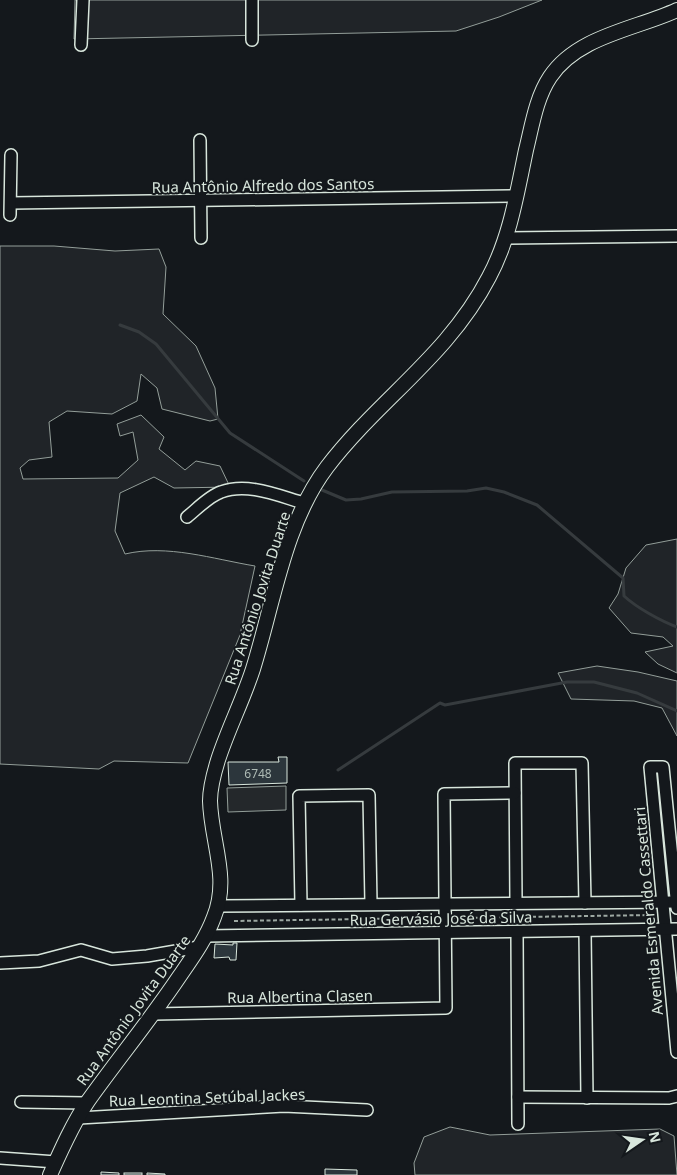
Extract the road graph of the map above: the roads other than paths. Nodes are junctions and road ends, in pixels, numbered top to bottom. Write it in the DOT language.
graph roads {
  1 [pos="83,0"];
  2 [pos="252,0"];
  3 [pos="677,10"];
  4 [pos="252,40"];
  5 [pos="81,45"];
  6 [pos="200,140"];
  7 [pos="10,154"];
  8 [pos="516,196"];
  9 [pos="200,202"];
  10 [pos="11,203"];
  11 [pos="10,215"];
  12 [pos="677,236"];
  13 [pos="201,238"];
  14 [pos="506,238"];
  15 [pos="304,503"];
  16 [pos="187,517"];
  17 [pos="515,793"];
  18 [pos="663,902"];
  19 [pos="677,902"];
  20 [pos="516,903"];
  21 [pos="585,903"];
  22 [pos="371,904"];
  23 [pos="445,904"];
  24 [pos="301,905"];
  25 [pos="218,906"];
  26 [pos="677,908"];
  27 [pos="671,930"];
  28 [pos="585,931"];
  29 [pos="446,932"];
  30 [pos="517,932"];
  31 [pos="203,942"];
  32 [pos="0,963"];
  33 [pos="154,1014"];
  34 [pos="677,1052"];
  35 [pos="518,1097"];
  36 [pos="587,1098"];
  37 [pos="674,1099"];
  38 [pos="21,1102"];
  39 [pos="86,1103"];
  40 [pos="367,1110"];
  41 [pos="78,1118"];
  42 [pos="518,1124"];
  43 [pos="0,1158"];
  44 [pos="53,1169"];
  1 -- 5 [label="street"];
  2 -- 4 [label="street"];
  3 -- 8 [label="main road, Rua Antônio Jovita Duarte"];
  6 -- 9 [label="street"];
  7 -- 10 [label="street"];
  8 -- 9 [label="street, Rua Antônio Alfredo dos Santos"];
  8 -- 14 [label="main road, Rua Antônio Jovita Duarte"];
  9 -- 10 [label="street, Rua Antônio Alfredo dos Santos"];
  9 -- 13 [label="street"];
  10 -- 11 [label="street"];
  12 -- 14 [label="street"];
  14 -- 15 [label="main road, Rua Antônio Jovita Duarte"];
  15 -- 16 [label="street"];
  15 -- 25 [label="main road, Rua Antônio Jovita Duarte"];
  17 -- 20 [label="street"];
  17 -- 21 [label="street"];
  17 -- 23 [label="street"];
  18 -- 19 [label="street, Rua Gervásio José da Silva"];
  18 -- 19 [label="street, Avenida Esmeraldo Cassettari"];
  18 -- 21 [label="street, Rua Gervásio José da Silva"];
  18 -- 27 [label="street, Avenida Esmeraldo Cassettari"];
  19 -- 26 [label="street, Avenida Esmeraldo Cassettari"];
  20 -- 21 [label="street, Rua Gervásio José da Silva"];
  20 -- 23 [label="street, Rua Gervásio José da Silva"];
  22 -- 23 [label="street, Rua Gervásio José da Silva"];
  22 -- 24 [label="street, Rua Gervásio José da Silva"];
  22 -- 24 [label="street"];
  23 -- 29 [label="street"];
  24 -- 25 [label="street, Rua Gervásio José da Silva"];
  25 -- 31 [label="main road, Rua Antônio Jovita Duarte"];
  27 -- 28 [label="street, Rua Gervásio José da Silva"];
  27 -- 34 [label="street, Avenida Esmeraldo Cassettari"];
  28 -- 30 [label="street, Rua Gervásio José da Silva"];
  28 -- 36 [label="street"];
  29 -- 30 [label="street, Rua Gervásio José da Silva"];
  29 -- 31 [label="street, Rua Gervásio José da Silva"];
  29 -- 33 [label="street, Rua Albertina Clasen"];
  30 -- 35 [label="street"];
  31 -- 32 [label="street, Rua Gervásio José da Silva"];
  31 -- 33 [label="main road, Rua Antônio Jovita Duarte"];
  33 -- 39 [label="main road, Rua Antônio Jovita Duarte"];
  35 -- 36 [label="street"];
  35 -- 42 [label="street"];
  36 -- 37 [label="street"];
  38 -- 39 [label="street"];
  39 -- 41 [label="main road, Rua Antônio Jovita Duarte"];
  40 -- 41 [label="street, Rua Leontina Setúbal Jackes"];
  41 -- 44 [label="main road, Rua Antônio Jovita Duarte"];
  43 -- 44 [label="street"];
}
